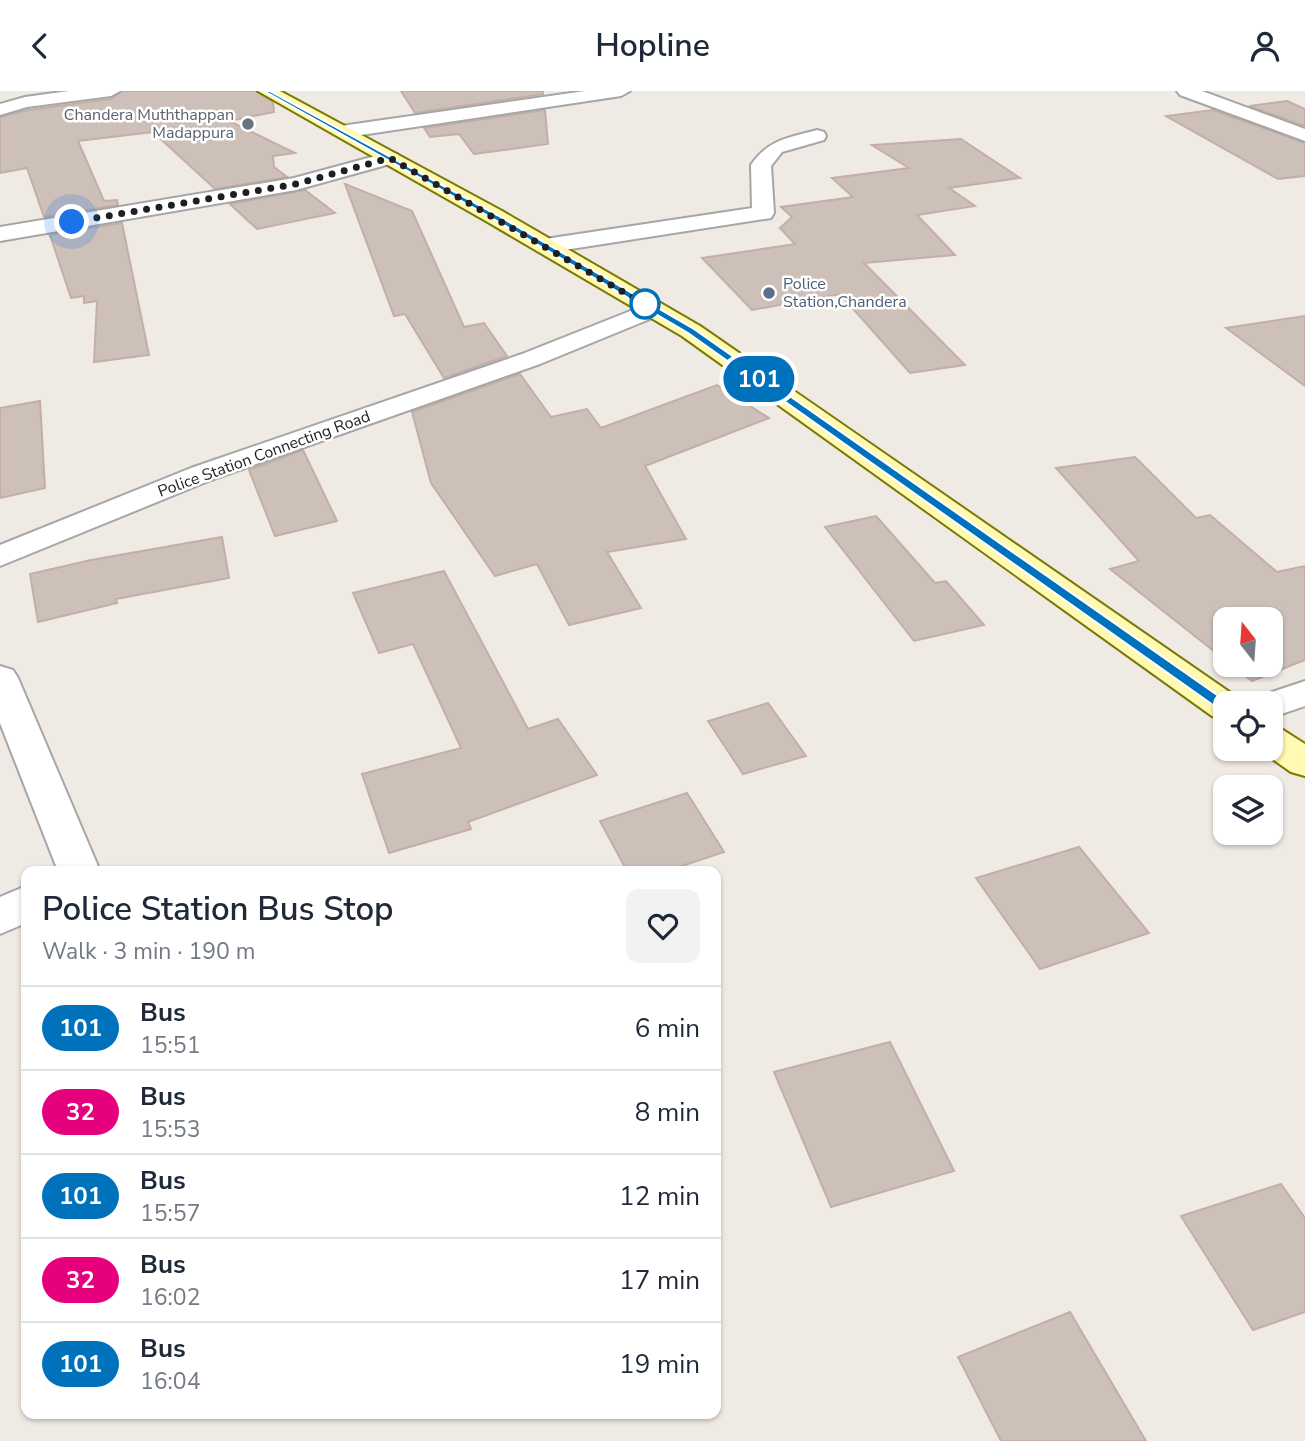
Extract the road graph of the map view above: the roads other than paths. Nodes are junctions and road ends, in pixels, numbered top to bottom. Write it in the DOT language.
graph roads {
  1 [pos="110,91"];
  2 [pos="267,91"];
  3 [pos="621,91"];
  4 [pos="1186,91"];
  5 [pos="0,110"];
  6 [pos="341,132"];
  7 [pos="1305,135"];
  8 [pos="817,136"];
  9 [pos="390,158"];
  10 [pos="0,234"];
  11 [pos="545,246"];
  12 [pos="653,309"];
  13 [pos="0,556"];
  14 [pos="0,678"];
  15 [pos="1305,694"];
  16 [pos="1213,699"];
  17 [pos="1283,702"];
  18 [pos="1283,748"];
  19 [pos="1305,762"];
  20 [pos="77,866"];
  21 [pos="21,906"];
  22 [pos="0,916"];
  1 -- 5 [label="street"];
  2 -- 6 [label="main road"];
  3 -- 6 [label="street"];
  4 -- 7 [label="street"];
  6 -- 9 [label="main road"];
  8 -- 11 [label="street"];
  9 -- 10 [label="street"];
  9 -- 11 [label="main road"];
  11 -- 12 [label="main road"];
  12 -- 13 [label="street, Police Station Connecting Road"];
  12 -- 16 [label="main road"];
  14 -- 20 [label="street"];
  15 -- 17 [label="street"];
  18 -- 19 [label="main road"];
  21 -- 22 [label="street"];
}
